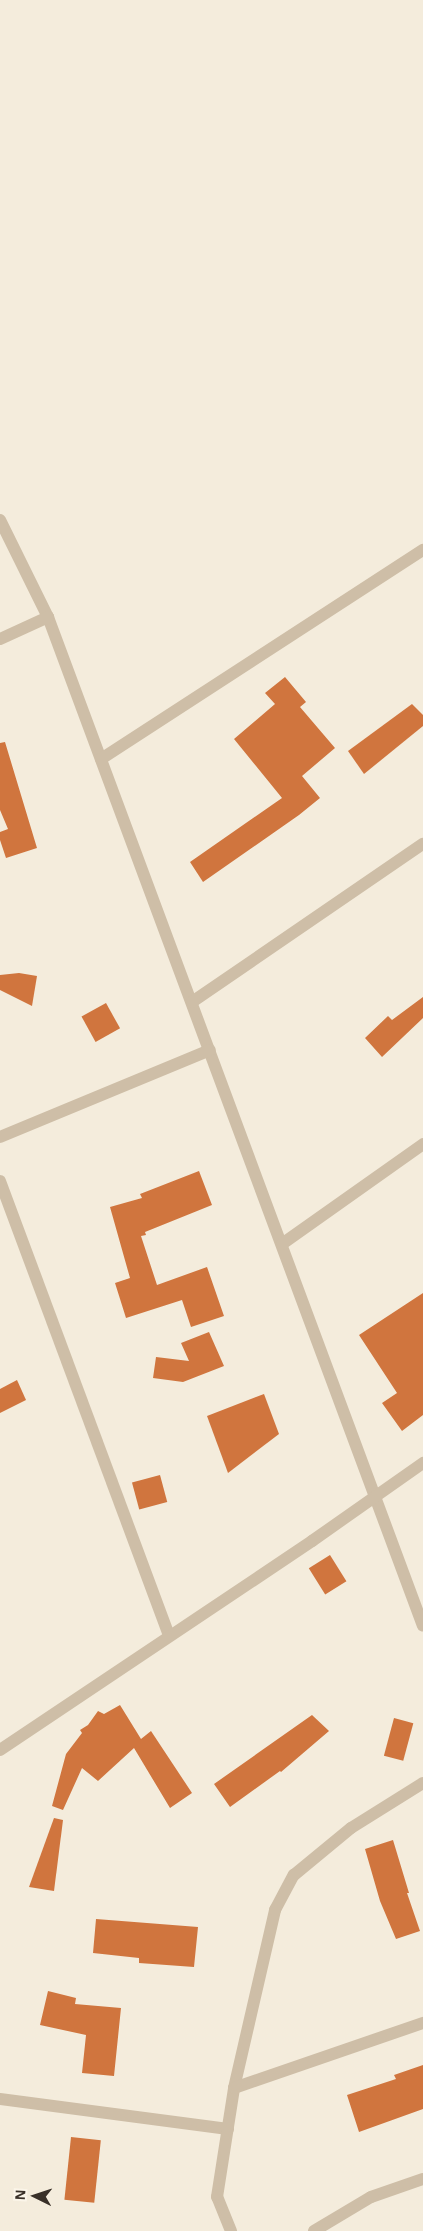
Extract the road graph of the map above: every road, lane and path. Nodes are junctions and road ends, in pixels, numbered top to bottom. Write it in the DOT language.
graph roads {
  1 [pos="0,520"];
  2 [pos="423,550"];
  3 [pos="48,617"];
  4 [pos="0,639"];
  5 [pos="101,759"];
  6 [pos="423,844"];
  7 [pos="192,1002"];
  8 [pos="210,1050"];
  9 [pos="0,1137"];
  10 [pos="423,1144"];
  11 [pos="0,1181"];
  12 [pos="5,1211"];
  13 [pos="282,1244"];
  14 [pos="423,1463"];
  15 [pos="376,1496"];
  16 [pos="423,1626"];
  17 [pos="168,1636"];
  18 [pos="0,1750"];
  19 [pos="423,1783"];
  20 [pos="423,2023"];
  21 [pos="234,2088"];
  22 [pos="0,2099"];
  23 [pos="228,2129"];
  24 [pos="423,2179"];
  25 [pos="231,2231"];
  26 [pos="314,2231"];
  1 -- 3 [label="street"];
  2 -- 5 [label="street"];
  3 -- 4 [label="street"];
  3 -- 5 [label="street"];
  5 -- 7 [label="street"];
  6 -- 7 [label="street"];
  7 -- 8 [label="street"];
  8 -- 9 [label="street"];
  8 -- 13 [label="street"];
  10 -- 13 [label="street"];
  11 -- 12 [label="street"];
  12 -- 17 [label="street"];
  13 -- 15 [label="street"];
  14 -- 15 [label="street"];
  15 -- 16 [label="street"];
  15 -- 17 [label="street"];
  17 -- 18 [label="street"];
  19 -- 21 [label="street"];
  20 -- 21 [label="street"];
  21 -- 23 [label="street"];
  22 -- 23 [label="street"];
  23 -- 25 [label="street"];
  24 -- 26 [label="street"];
}
